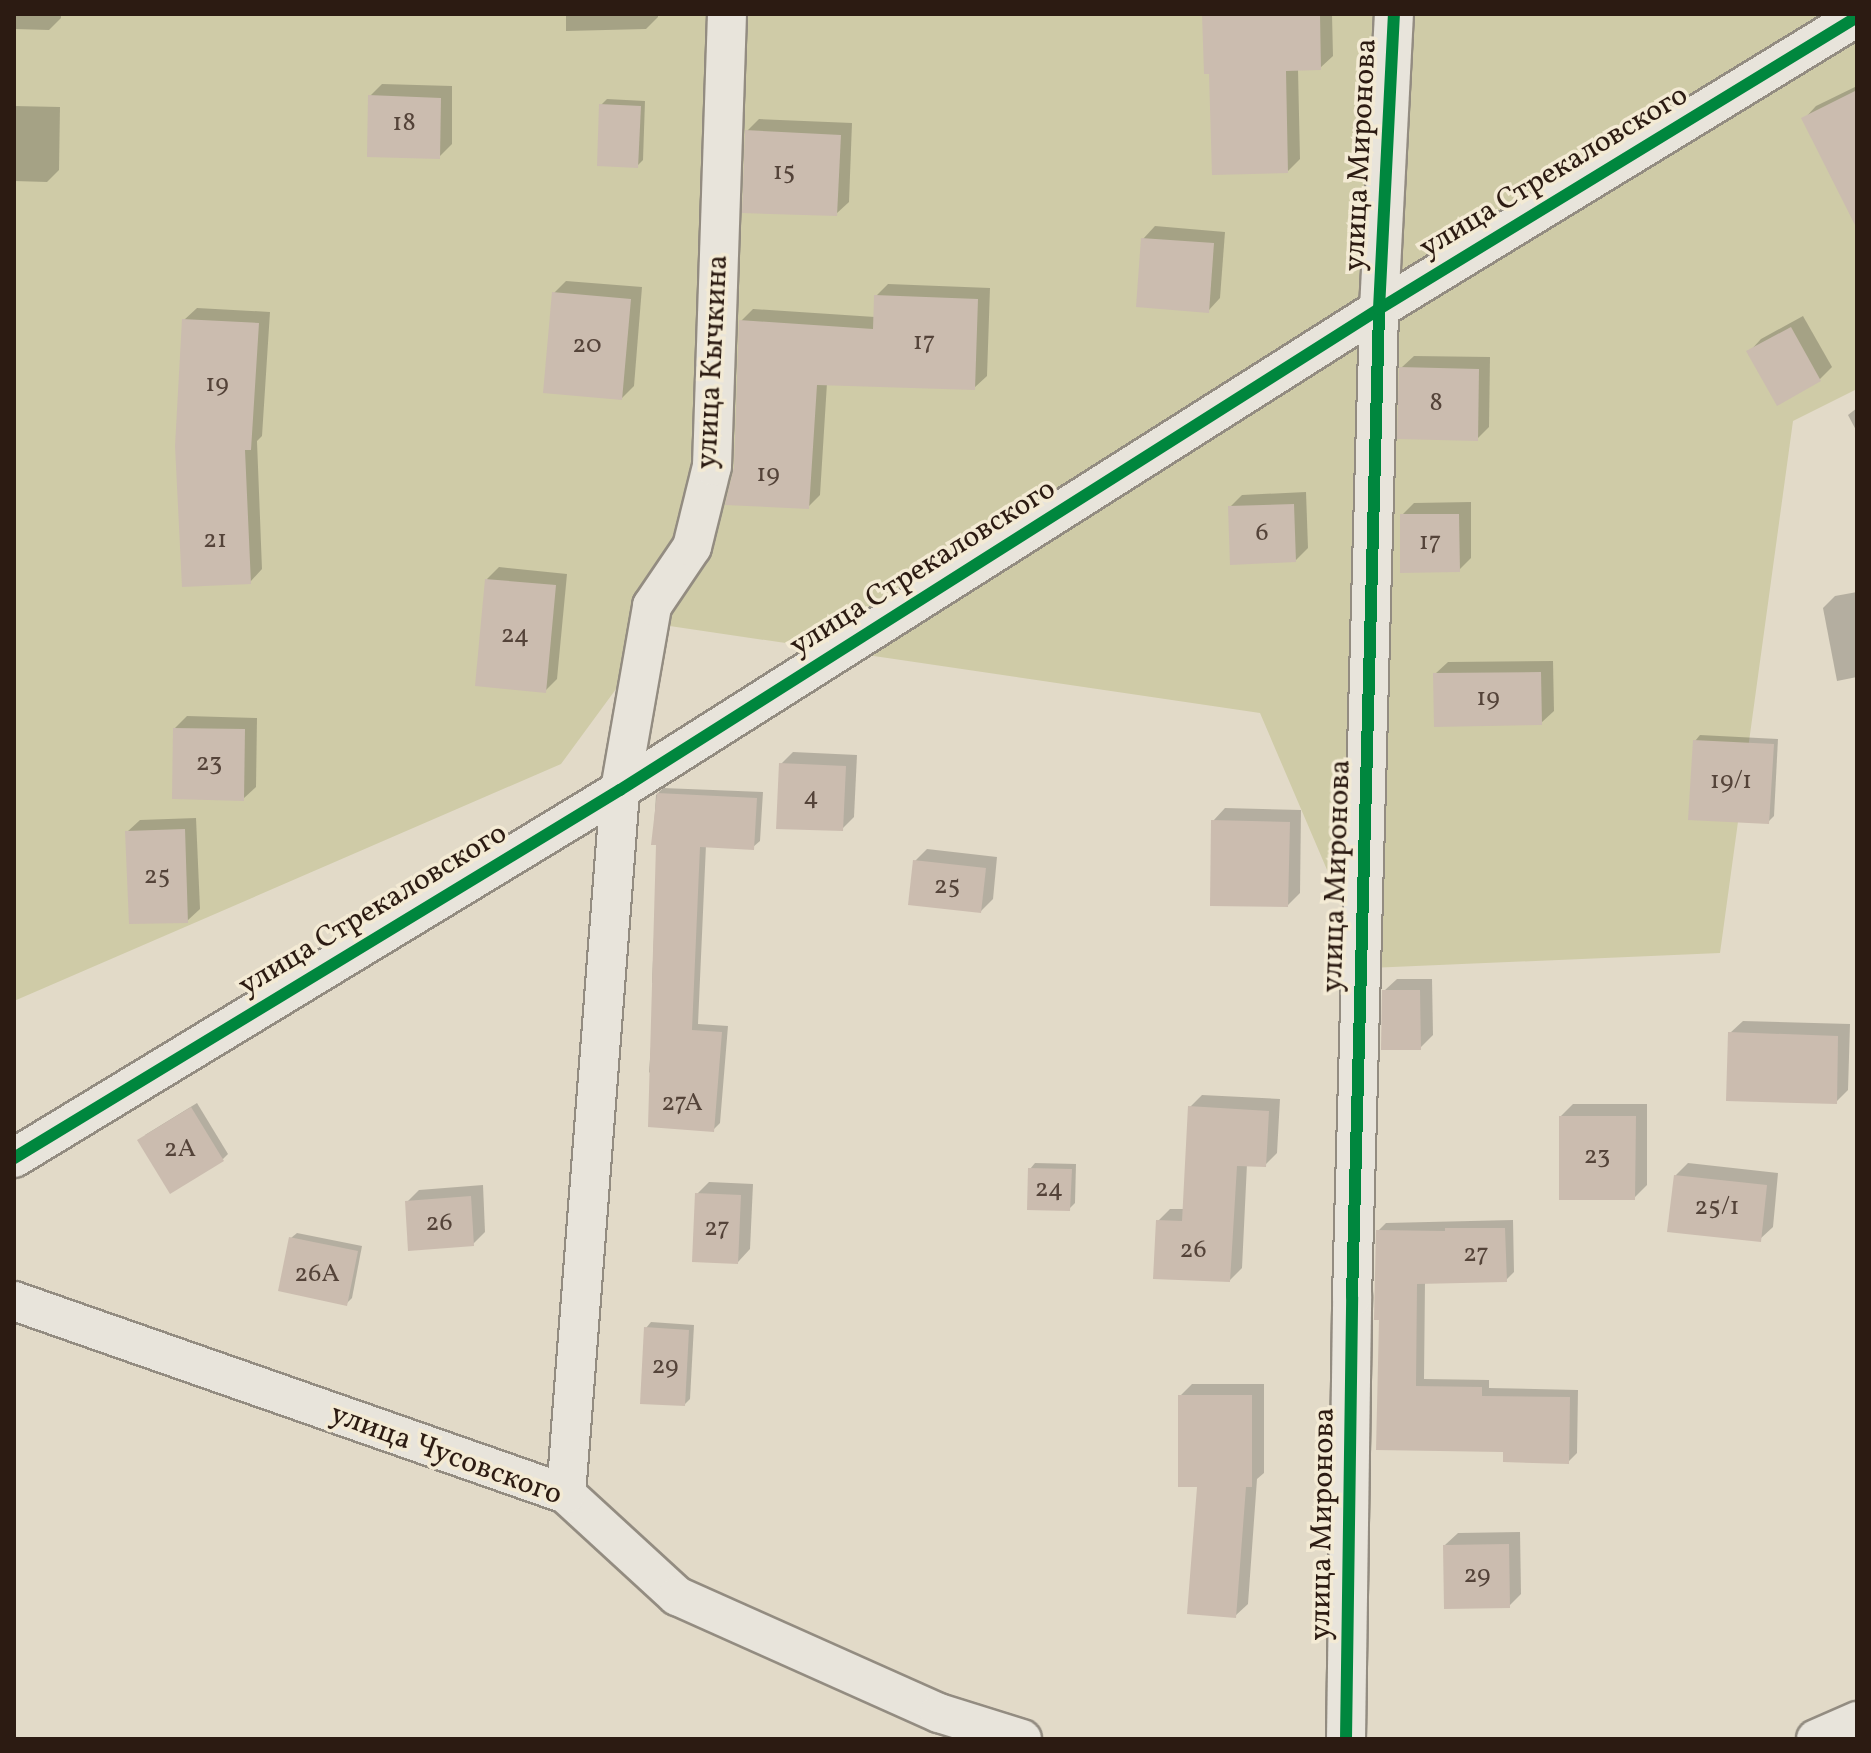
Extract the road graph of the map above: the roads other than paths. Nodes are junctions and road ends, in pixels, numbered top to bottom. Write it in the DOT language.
graph roads {
  1 [pos="727,14"];
  2 [pos="1394,14"];
  3 [pos="1857,17"];
  4 [pos="1379,309"];
  5 [pos="620,790"];
  6 [pos="14,1158"];
  7 [pos="14,1301"];
  8 [pos="566,1494"];
  9 [pos="1857,1721"];
  10 [pos="1022,1739"];
  11 [pos="1346,1739"];
  12 [pos="1816,1739"];
  1 -- 5 [label="street, улица Кычкина"];
  2 -- 4 [label="street, улица Миронова"];
  3 -- 4 [label="street, улица Стрекаловского"];
  4 -- 5 [label="street, улица Стрекаловского"];
  4 -- 11 [label="street, улица Миронова"];
  5 -- 6 [label="street, улица Стрекаловского"];
  5 -- 8 [label="street, улица Кычкина"];
  7 -- 8 [label="street, улица Чусовского"];
  8 -- 10 [label="street, улица Чусовского"];
  9 -- 12 [label="street"];
}
